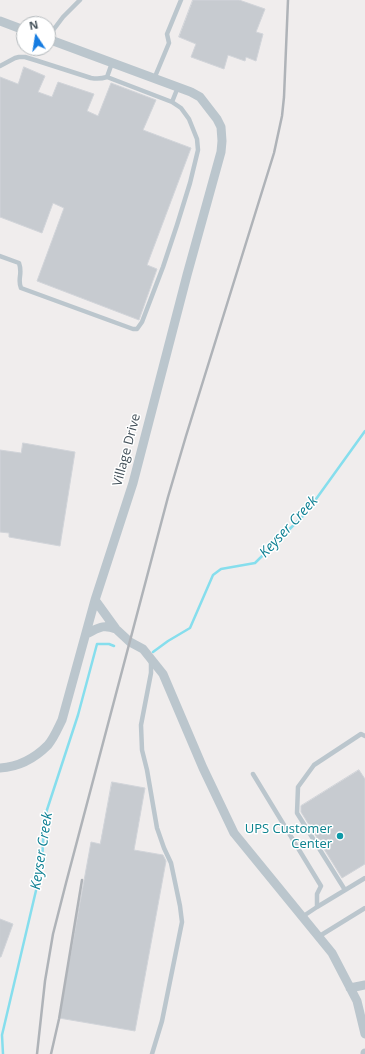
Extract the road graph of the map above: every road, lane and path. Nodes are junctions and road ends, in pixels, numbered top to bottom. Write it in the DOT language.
graph roads {
  1 [pos="80,0"];
  2 [pos="181,0"];
  3 [pos="0,21"];
  4 [pos="16,27"];
  5 [pos="56,27"];
  6 [pos="56,41"];
  7 [pos="112,63"];
  8 [pos="0,66"];
  9 [pos="107,77"];
  10 [pos="154,78"];
  11 [pos="178,87"];
  12 [pos="172,102"];
  13 [pos="0,256"];
  14 [pos="95,600"];
  15 [pos="116,628"];
  16 [pos="86,634"];
  17 [pos="151,659"];
  18 [pos="365,736"];
  19 [pos="0,768"];
  20 [pos="253,774"];
  21 [pos="365,878"];
  22 [pos="344,890"];
  23 [pos="317,907"];
  24 [pos="365,908"];
  25 [pos="302,917"];
  26 [pos="318,937"];
  27 [pos="365,985"];
  28 [pos="350,988"];
  29 [pos="365,1034"];
  30 [pos="152,1054"];
  1 -- 5 [label="lane"];
  2 -- 10 [label="lane"];
  3 -- 4 [label="street"];
  6 -- 7 [label="street, Village Drive"];
  7 -- 9 [label="lane"];
  7 -- 10 [label="street, Village Drive"];
  8 -- 9 [label="lane"];
  9 -- 12 [label="lane"];
  10 -- 11 [label="street, Village Drive"];
  11 -- 12 [label="lane"];
  11 -- 14 [label="street, Village Drive"];
  12 -- 13 [label="lane"];
  14 -- 15 [label="street"];
  14 -- 16 [label="street, Village Drive"];
  15 -- 16 [label="street"];
  15 -- 17 [label="street"];
  16 -- 19 [label="street, Village Drive"];
  17 -- 25 [label="street"];
  17 -- 30 [label="lane"];
  18 -- 22 [label="lane"];
  20 -- 23 [label="lane"];
  21 -- 22 [label="lane"];
  22 -- 23 [label="lane"];
  23 -- 25 [label="lane"];
  24 -- 26 [label="lane"];
  25 -- 26 [label="street"];
  26 -- 28 [label="street"];
  27 -- 28 [label="street"];
  28 -- 29 [label="street"];
}
